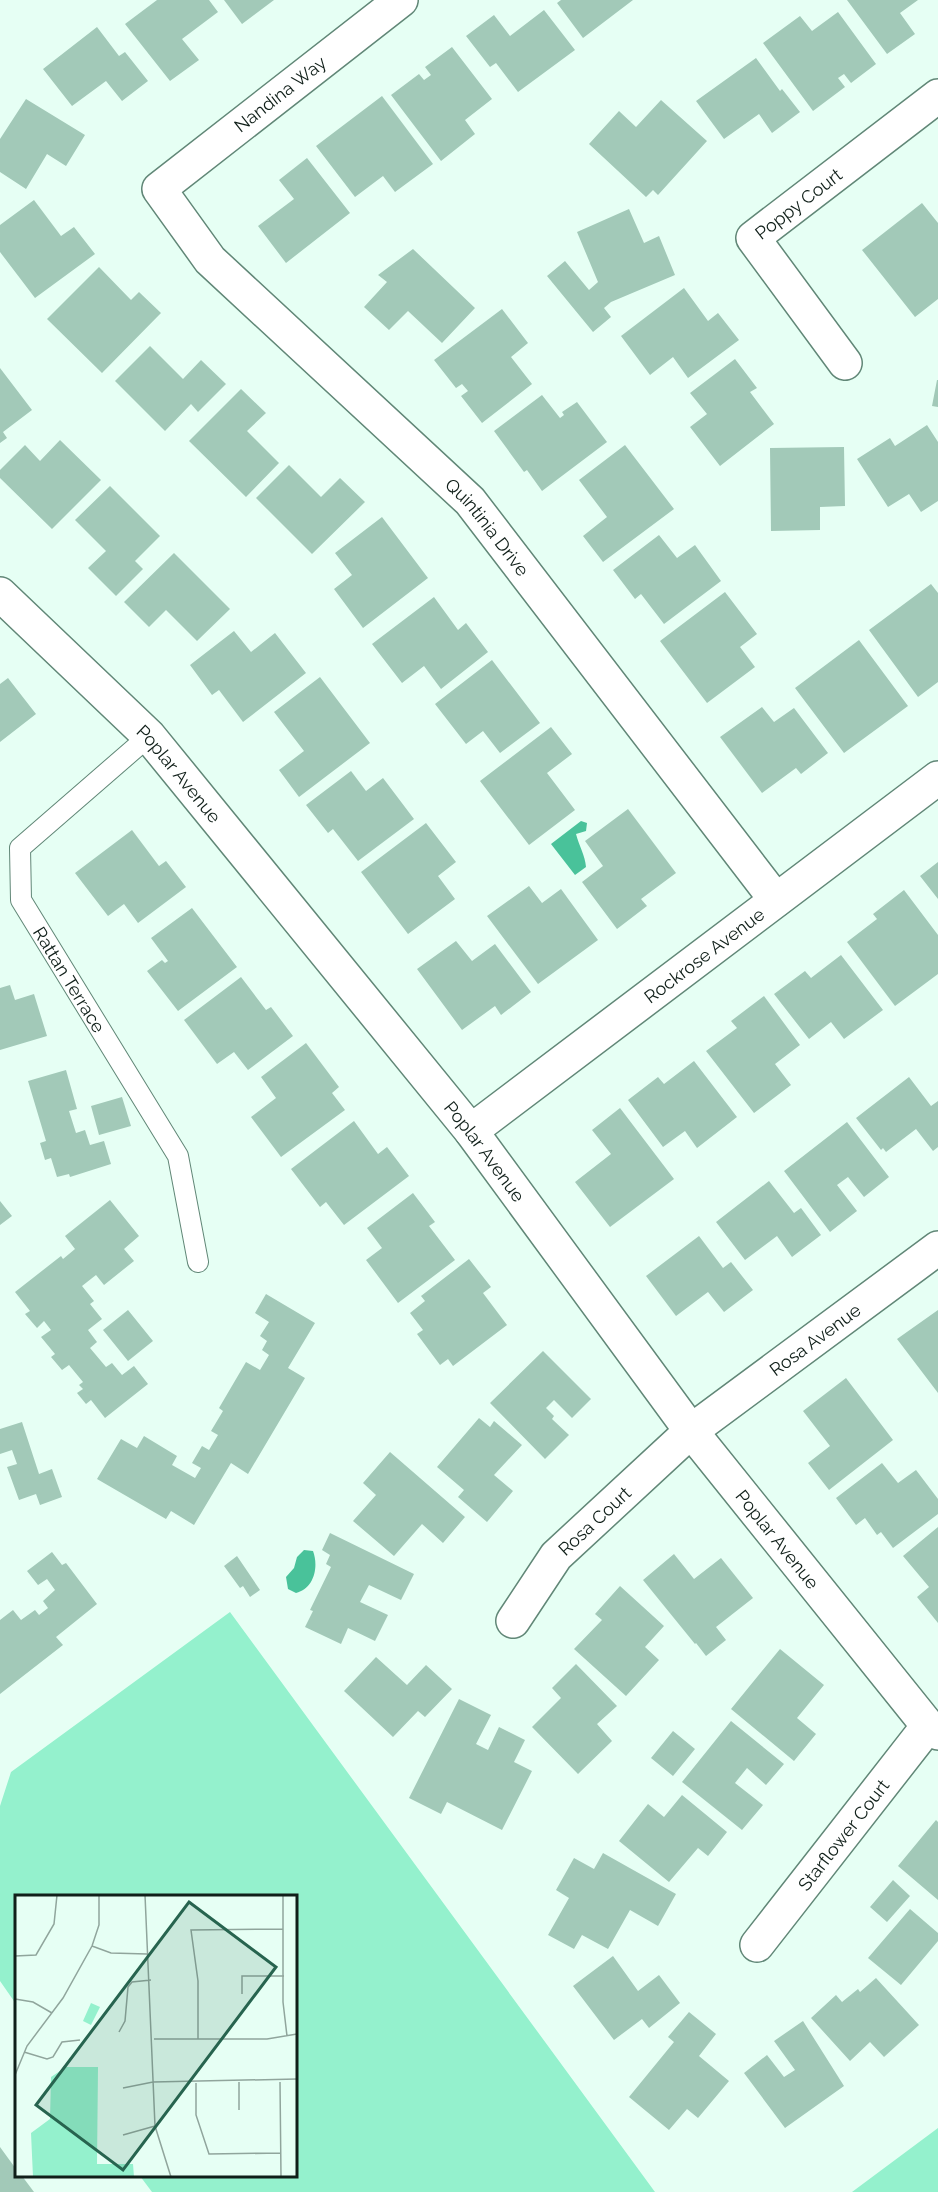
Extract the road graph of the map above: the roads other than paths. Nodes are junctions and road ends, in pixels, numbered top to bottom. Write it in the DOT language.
graph roads {
  1 [pos="401,0"];
  2 [pos="938,96"];
  3 [pos="159,189"];
  4 [pos="845,363"];
  5 [pos="0,594"];
  6 [pos="149,736"];
  7 [pos="938,778"];
  8 [pos="776,900"];
  9 [pos="471,1131"];
  10 [pos="938,1248"];
  11 [pos="198,1262"];
  12 [pos="691,1431"];
  13 [pos="513,1621"];
  14 [pos="933,1730"];
  15 [pos="757,1945"];
  1 -- 3 [label="street, Nandina Way"];
  2 -- 4 [label="street, Poppy Court"];
  3 -- 8 [label="street, Quintinia Drive"];
  5 -- 6 [label="street, Poplar Avenue"];
  6 -- 9 [label="street, Poplar Avenue"];
  6 -- 11 [label="lane, Rattan Terrace"];
  7 -- 8 [label="street, Rockrose Avenue"];
  8 -- 9 [label="street, Rockrose Avenue"];
  9 -- 12 [label="street, Poplar Avenue"];
  10 -- 12 [label="street, Rosa Avenue"];
  12 -- 13 [label="street, Rosa Court"];
  12 -- 14 [label="street, Poplar Avenue"];
  14 -- 15 [label="street, Starflower Court"];
}
